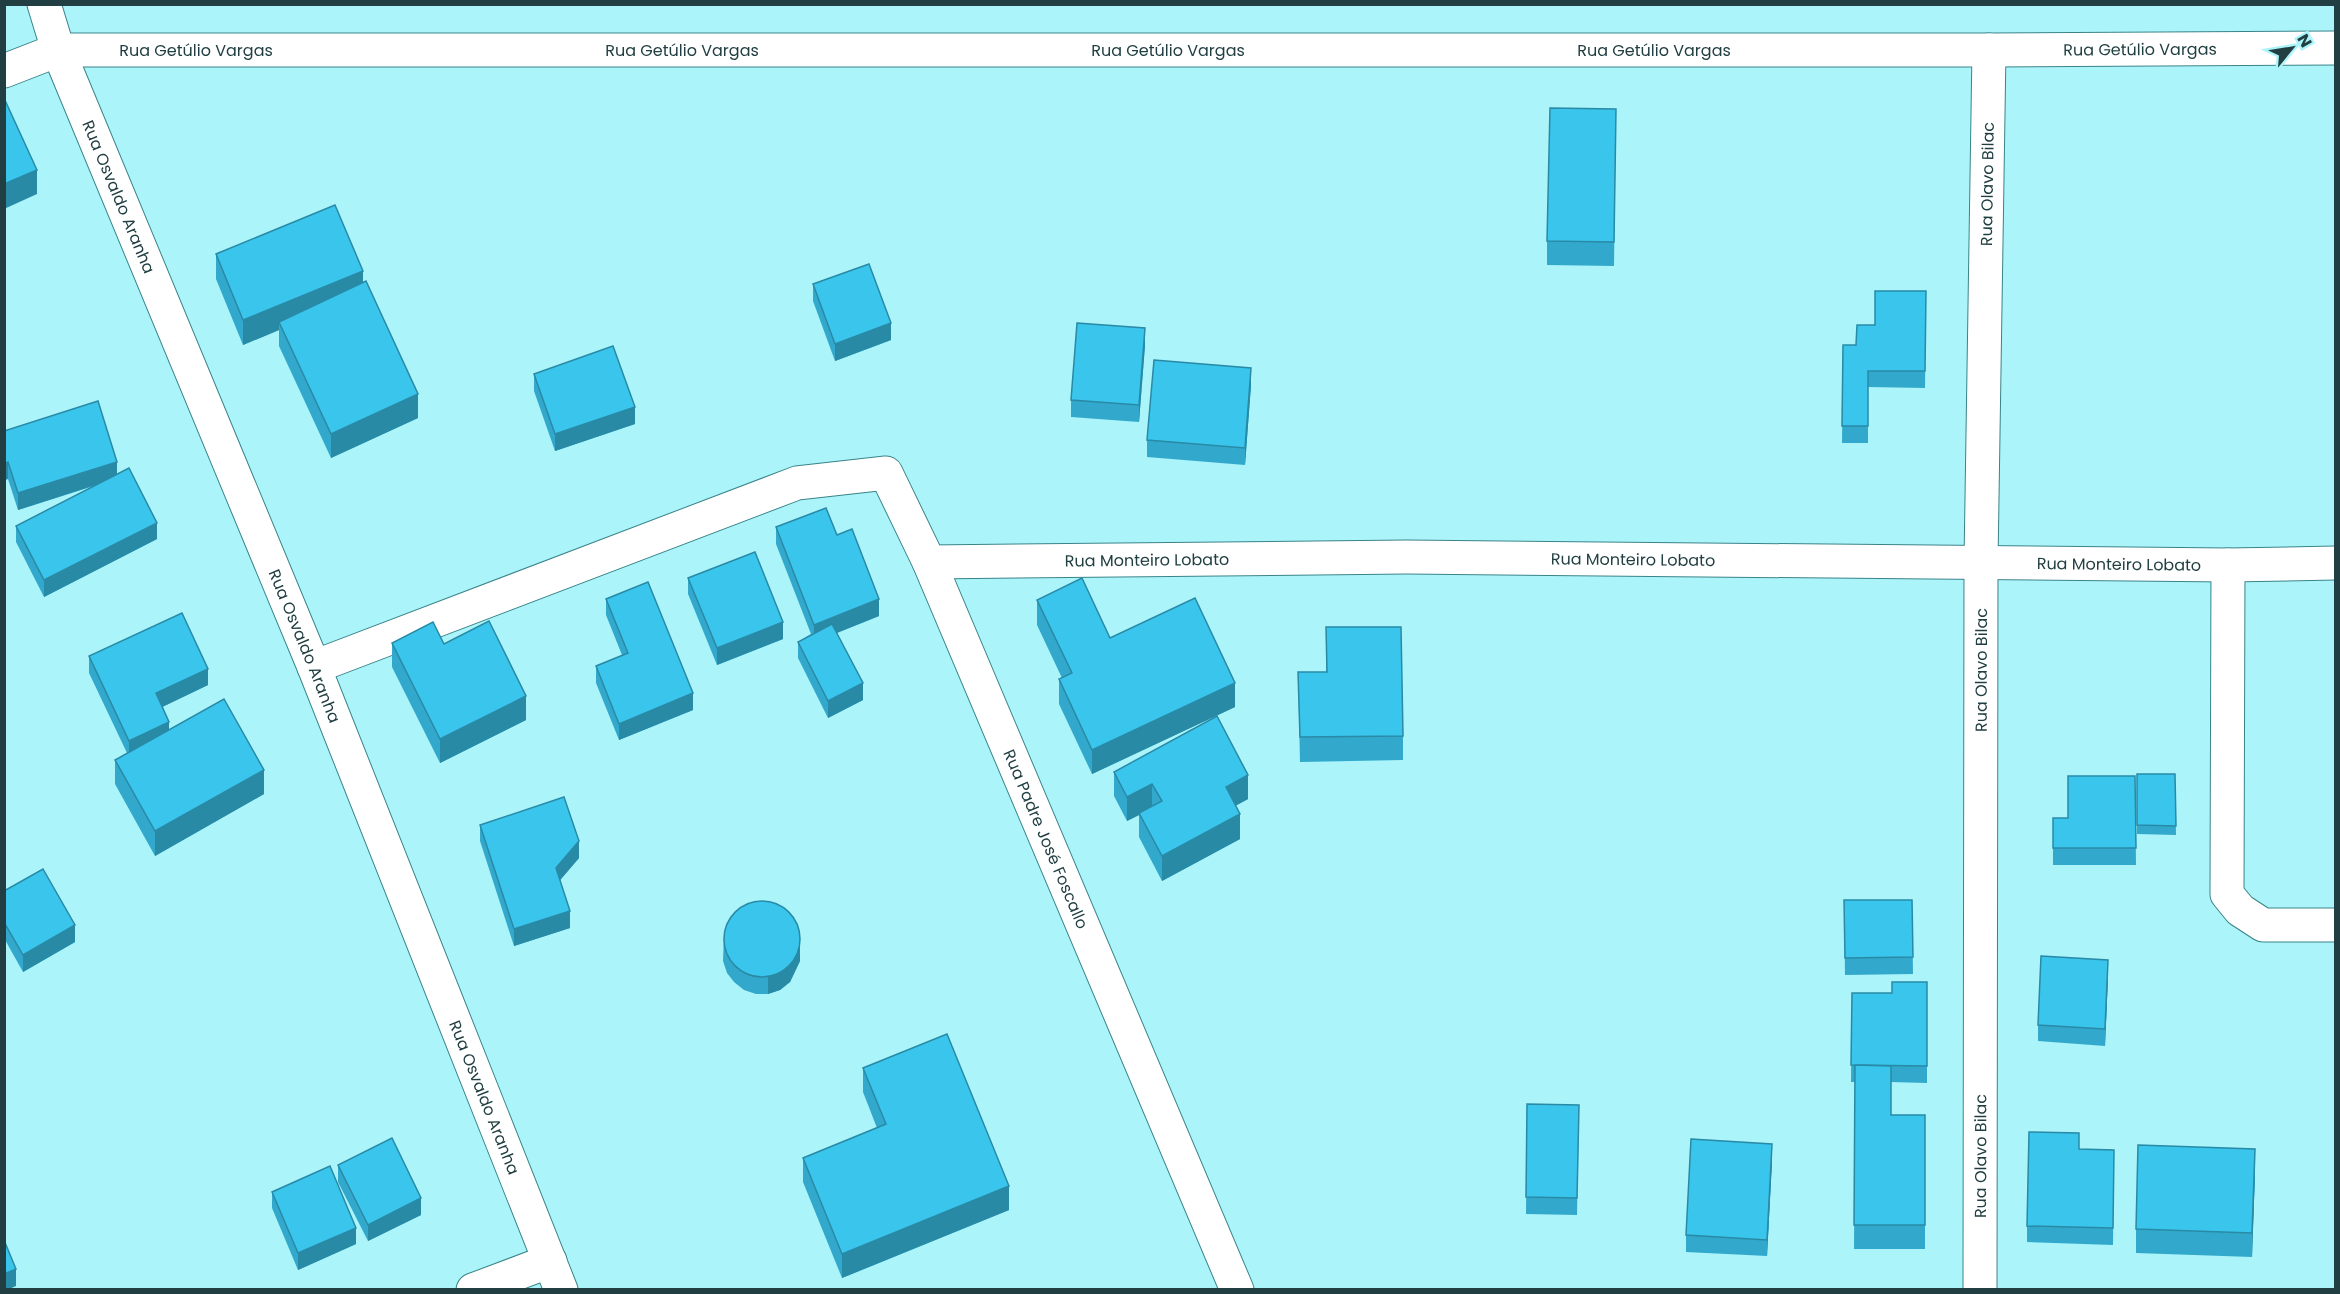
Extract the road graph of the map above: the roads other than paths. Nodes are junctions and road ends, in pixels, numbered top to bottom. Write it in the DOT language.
graph roads {
  1 [pos="44,4"];
  2 [pos="2336,48"];
  3 [pos="58,50"];
  4 [pos="1989,50"];
  5 [pos="4,71"];
  6 [pos="929,562"];
  7 [pos="1981,562"];
  8 [pos="2336,563"];
  9 [pos="2228,565"];
  10 [pos="314,667"];
  11 [pos="2336,925"];
  12 [pos="556,1276"];
  13 [pos="473,1290"];
  14 [pos="1238,1290"];
  15 [pos="1980,1290"];
  1 -- 3 [label="street, Rua Osvaldo Aranha"];
  2 -- 4 [label="street, Rua Getúlio Vargas"];
  3 -- 4 [label="street, Rua Getúlio Vargas"];
  3 -- 5 [label="street, Rua Getúlio Vargas"];
  3 -- 10 [label="street, Rua Osvaldo Aranha"];
  4 -- 7 [label="street, Rua Olavo Bilac"];
  6 -- 7 [label="street, Rua Monteiro Lobato"];
  6 -- 10 [label="street, Rua Padre José Foscallo"];
  6 -- 14 [label="street, Rua Padre José Foscallo"];
  7 -- 9 [label="street, Rua Monteiro Lobato"];
  7 -- 15 [label="street, Rua Olavo Bilac"];
  8 -- 9 [label="street, Rua Monteiro Lobato"];
  9 -- 11 [label="street"];
  10 -- 12 [label="street, Rua Osvaldo Aranha"];
  12 -- 13 [label="street"];
}
